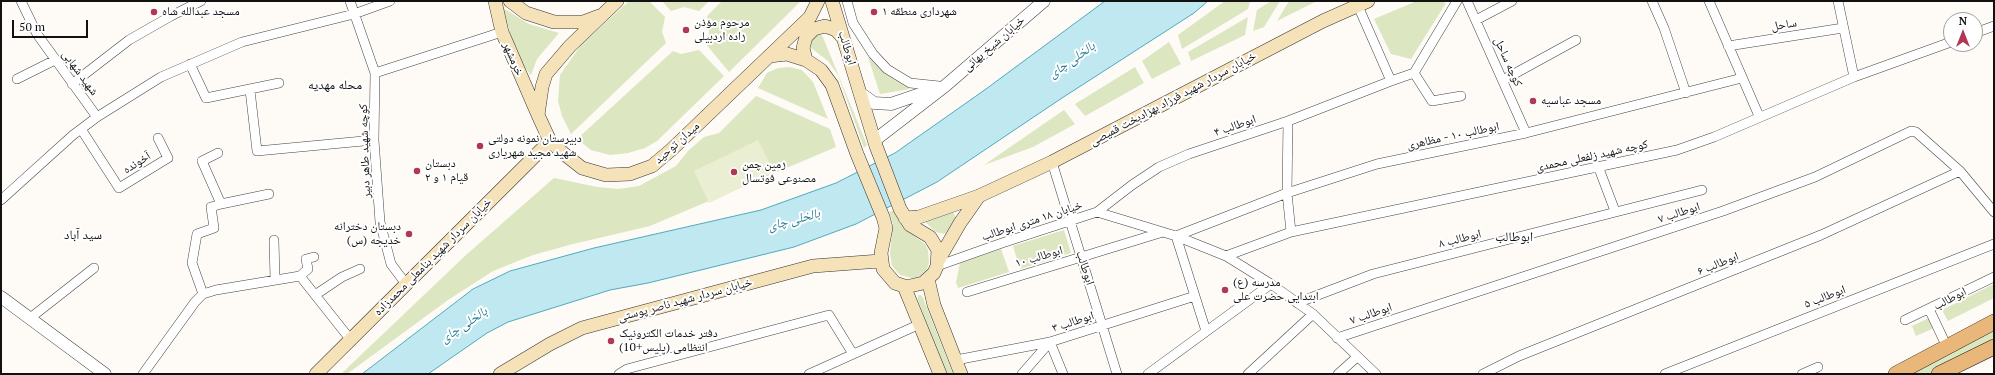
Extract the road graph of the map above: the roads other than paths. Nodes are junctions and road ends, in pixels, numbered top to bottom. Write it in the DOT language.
graph roads {
  1 [pos="20,1"];
  2 [pos="201,1"];
  3 [pos="350,1"];
  4 [pos="390,1"];
  5 [pos="495,1"];
  6 [pos="510,1"];
  7 [pos="617,1"];
  8 [pos="818,1"];
  9 [pos="832,1"];
  10 [pos="847,1"];
  11 [pos="1044,1"];
  12 [pos="1457,1"];
  13 [pos="1467,1"];
  14 [pos="1512,1"];
  15 [pos="1652,1"];
  16 [pos="1709,1"];
  17 [pos="1838,1"];
  18 [pos="1363,3"];
  19 [pos="354,14"];
  20 [pos="602,15"];
  21 [pos="1476,20"];
  22 [pos="1994,26"];
  23 [pos="1843,28"];
  24 [pos="1983,30"];
  25 [pos="502,32"];
  26 [pos="843,38"];
  27 [pos="1576,40"];
  28 [pos="1943,45"];
  29 [pos="1728,46"];
  30 [pos="769,56"];
  31 [pos="55,60"];
  32 [pos="806,60"];
  33 [pos="190,64"];
  34 [pos="375,73"];
  35 [pos="1414,73"];
  36 [pos="1854,77"];
  37 [pos="17,78"];
  38 [pos="1742,78"];
  39 [pos="1503,80"];
  40 [pos="1391,81"];
  41 [pos="279,83"];
  42 [pos="72,84"];
  43 [pos="945,86"];
  44 [pos="250,90"];
  45 [pos="860,93"];
  46 [pos="1686,93"];
  47 [pos="1461,96"];
  48 [pos="538,115"];
  49 [pos="1759,116"];
  50 [pos="97,117"];
  51 [pos="1288,121"];
  52 [pos="81,129"];
  53 [pos="1526,132"];
  54 [pos="158,138"];
  55 [pos="374,140"];
  56 [pos="550,141"];
  57 [pos="876,143"];
  58 [pos="218,153"];
  59 [pos="1052,162"];
  60 [pos="1598,166"];
  61 [pos="1960,171"];
  62 [pos="1702,190"];
  63 [pos="1287,193"];
  64 [pos="269,194"];
  65 [pos="979,196"];
  66 [pos="1,200"];
  67 [pos="221,204"];
  68 [pos="1616,211"];
  69 [pos="1097,212"];
  70 [pos="1994,212"];
  71 [pos="902,213"];
  72 [pos="1070,222"];
  73 [pos="1163,232"];
  74 [pos="1291,232"];
  75 [pos="1176,236"];
  76 [pos="274,240"];
  77 [pos="1994,244"];
  78 [pos="1226,256"];
  79 [pos="314,257"];
  80 [pos="1082,257"];
  81 [pos="880,261"];
  82 [pos="938,264"];
  83 [pos="94,268"];
  84 [pos="360,269"];
  85 [pos="300,276"];
  86 [pos="1994,276"];
  87 [pos="928,279"];
  88 [pos="275,280"];
  89 [pos="406,284"];
  90 [pos="1271,284"];
  91 [pos="904,286"];
  92 [pos="967,292"];
  93 [pos="203,294"];
  94 [pos="315,295"];
  95 [pos="1195,296"];
  96 [pos="1,297"];
  97 [pos="1297,303"];
  98 [pos="1929,309"];
  99 [pos="1313,314"];
  100 [pos="29,319"];
  101 [pos="1905,320"];
  102 [pos="1994,322"];
  103 [pos="920,324"];
  104 [pos="1103,325"];
  105 [pos="1206,331"];
  106 [pos="1337,338"];
  107 [pos="350,339"];
  108 [pos="1050,342"];
  109 [pos="1947,347"];
  110 [pos="1994,348"];
  111 [pos="853,354"];
  112 [pos="1357,357"];
  113 [pos="956,360"];
  114 [pos="1818,367"];
  115 [pos="1949,372"];
  116 [pos="938,373"];
  117 [pos="104,374"];
  118 [pos="143,374"];
  119 [pos="316,374"];
  120 [pos="500,374"];
  121 [pos="618,374"];
  122 [pos="809,374"];
  123 [pos="961,374"];
  124 [pos="1022,374"];
  125 [pos="1063,374"];
  126 [pos="1117,374"];
  127 [pos="1148,374"];
  128 [pos="1248,374"];
  129 [pos="1338,374"];
  130 [pos="1376,374"];
  131 [pos="1483,374"];
  132 [pos="1665,374"];
  133 [pos="1802,374"];
  134 [pos="1896,374"];
  1 -- 31 [label="street, شهید شهابی"];
  2 -- 42 [label="street"];
  3 -- 19 [label="street, کوچه شهید طاهر دبیر"];
  4 -- 19 [label="street"];
  5 -- 25 [label="main road, خرمشهر"];
  6 -- 20 [label="main road"];
  7 -- 20 [label="main road"];
  8 -- 30 [label="main road, میدان توحید"];
  9 -- 26 [label="main road, ابوطالب"];
  10 -- 43 [label="street"];
  11 -- 43 [label="street, خیابان شیخ بهائی"];
  12 -- 35 [label="street"];
  13 -- 21 [label="street, کوچه ساحل"];
  14 -- 21 [label="street"];
  15 -- 46 [label="street"];
  16 -- 29 [label="street"];
  17 -- 23 [label="street"];
  18 -- 40 [label="street"];
  18 -- 59 [label="main road, خیابان سردار شهید فرزاد بهزاد‌بخت قمیصی"];
  19 -- 33 [label="street"];
  19 -- 34 [label="street, کوچه شهید طاهر دبیر"];
  20 -- 48 [label="main road"];
  21 -- 39 [label="street, کوچه ساحل"];
  22 -- 24 [label="street"];
  23 -- 29 [label="street, ساحل"];
  23 -- 36 [label="street"];
  25 -- 34 [label="street"];
  25 -- 48 [label="main road, خرمشهر"];
  26 -- 32 [label="main road"];
  26 -- 45 [label="main road, ابوطالب"];
  27 -- 39 [label="street"];
  28 -- 36 [label="street, کوچه شهید زلفعلی محمدی"];
  29 -- 38 [label="street"];
  30 -- 32 [label="main road"];
  30 -- 56 [label="main road, میدان توحید"];
  31 -- 37 [label="street"];
  31 -- 42 [label="street, شهید شهابی"];
  32 -- 81 [label="main road"];
  33 -- 44 [label="street"];
  33 -- 50 [label="street"];
  34 -- 55 [label="street, کوچه شهید طاهر دبیر"];
  35 -- 40 [label="street, ابوطالب ۴"];
  35 -- 47 [label="street"];
  36 -- 49 [label="street, کوچه شهید زلفعلی محمدی"];
  38 -- 46 [label="street, ابوطالب ۱۰ - مظاهری"];
  38 -- 49 [label="street"];
  39 -- 53 [label="street, کوچه ساحل"];
  40 -- 51 [label="street, ابوطالب ۴"];
  41 -- 44 [label="street"];
  42 -- 50 [label="street, شهید شهابی"];
  43 -- 45 [label="street, خیابان شیخ بهائی"];
  43 -- 57 [label="street, خیابان شیخ بهائی"];
  44 -- 55 [label="street"];
  45 -- 57 [label="main road, ابوطالب"];
  46 -- 53 [label="street, ابوطالب ۱۰ - مظاهری"];
  48 -- 56 [label="main road, میدان توحید"];
  49 -- 60 [label="street, کوچه شهید زلفعلی محمدی"];
  50 -- 52 [label="street"];
  51 -- 63 [label="street"];
  51 -- 69 [label="street, ابوطالب ۴"];
  52 -- 54 [label="street, آخونده"];
  52 -- 66 [label="street"];
  53 -- 63 [label="street, ابوطالب ۱۰ - مظاهری"];
  55 -- 89 [label="street, کوچه شهید طاهر دبیر"];
  56 -- 89 [label="main road, خیابان سردار شهید بنامعلی محمدزاده"];
  57 -- 71 [label="main road, ابوطالب"];
  58 -- 67 [label="street"];
  59 -- 65 [label="main road, خیابان سردار شهید فرزاد بهزاد‌بخت قمیصی"];
  59 -- 72 [label="street, ابوطالب"];
  60 -- 68 [label="street"];
  60 -- 74 [label="street, کوچه شهید زلفعلی محمدی"];
  61 -- 70 [label="street, ابوطالب ۷"];
  61 -- 106 [label="street, ابوطالب ۷"];
  61 -- 131 [label="street, ابوطالب ۶"];
  62 -- 68 [label="street, ابوطالب ۸"];
  63 -- 74 [label="street"];
  63 -- 75 [label="street, ابوطالب ۱۰ - مظاهری"];
  64 -- 67 [label="street"];
  65 -- 71 [label="main road, خیابان سردار شهید فرزاد بهزاد‌بخت قمیصی"];
  65 -- 82 [label="main road, خیابان سردار شهید فرزاد بهزاد‌بخت قمیصی"];
  67 -- 93 [label="street"];
  68 -- 97 [label="street, ابوطالب ۸"];
  69 -- 72 [label="street, خیابان ۱۸ متری ابوطالب"];
  69 -- 73 [label="street, خیابان ۱۸ متری ابوطالب"];
  71 -- 82 [label="main road"];
  72 -- 80 [label="street, ابوطالب"];
  72 -- 82 [label="street, خیابان ۱۸ متری ابوطالب"];
  73 -- 75 [label="street, خیابان ۱۸ متری ابوطالب"];
  73 -- 80 [label="street, ابوطالب ۱۰"];
  74 -- 78 [label="street, کوچه شهید زلفعلی محمدی"];
  75 -- 78 [label="street, خیابان ۱۸ متری ابوطالب"];
  75 -- 95 [label="street"];
  76 -- 88 [label="street"];
  77 -- 132 [label="street, ابوطالب ۵"];
  78 -- 90 [label="street, خیابان ۱۸ متری ابوطالب"];
  79 -- 85 [label="street"];
  80 -- 92 [label="street, ابوطالب ۱۰"];
  80 -- 104 [label="street, ابوطالب"];
  81 -- 91 [label="main road"];
  81 -- 120 [label="main road, خیابان سردار شهید ناصر پوستی"];
  82 -- 87 [label="main road, خیابان سردار شهید فرزاد بهزاد‌بخت قمیصی"];
  83 -- 100 [label="street"];
  84 -- 94 [label="street"];
  85 -- 88 [label="street"];
  85 -- 94 [label="street"];
  86 -- 98 [label="street, ابوطالب"];
  87 -- 91 [label="main road"];
  87 -- 113 [label="main road"];
  88 -- 93 [label="street"];
  89 -- 107 [label="main road, خیابان سردار شهید بنامعلی محمدزاده"];
  90 -- 97 [label="street, خیابان ۱۸ متری ابوطالب"];
  90 -- 105 [label="street"];
  91 -- 103 [label="main road"];
  93 -- 118 [label="street"];
  94 -- 107 [label="street"];
  95 -- 104 [label="street, ابوطالب ۳"];
  95 -- 105 [label="street"];
  96 -- 100 [label="street"];
  97 -- 99 [label="street, خیابان ۱۸ متری ابوطالب"];
  98 -- 101 [label="street, ابوطالب"];
  98 -- 109 [label="street"];
  99 -- 106 [label="street, خیابان ۱۸ متری ابوطالب"];
  99 -- 128 [label="street"];
  100 -- 117 [label="street"];
  102 -- 109 [label="main road"];
  103 -- 111 [label="street"];
  103 -- 116 [label="main road"];
  104 -- 108 [label="street, ابوطالب ۳"];
  104 -- 126 [label="street, ابوطالب"];
  105 -- 127 [label="street"];
  106 -- 112 [label="street, خیابان ۱۸ متری ابوطالب"];
  107 -- 119 [label="main road, خیابان سردار شهید بنامعلی محمدزاده"];
  108 -- 113 [label="street, ابوطالب ۳"];
  108 -- 124 [label="street"];
  108 -- 125 [label="street"];
  109 -- 134 [label="main road"];
  110 -- 115 [label="main road"];
  111 -- 121 [label="street"];
  111 -- 122 [label="street"];
  112 -- 129 [label="street"];
  112 -- 130 [label="street, خیابان ۱۸ متری ابوطالب"];
  113 -- 123 [label="main road"];
  114 -- 133 [label="street"];
}
